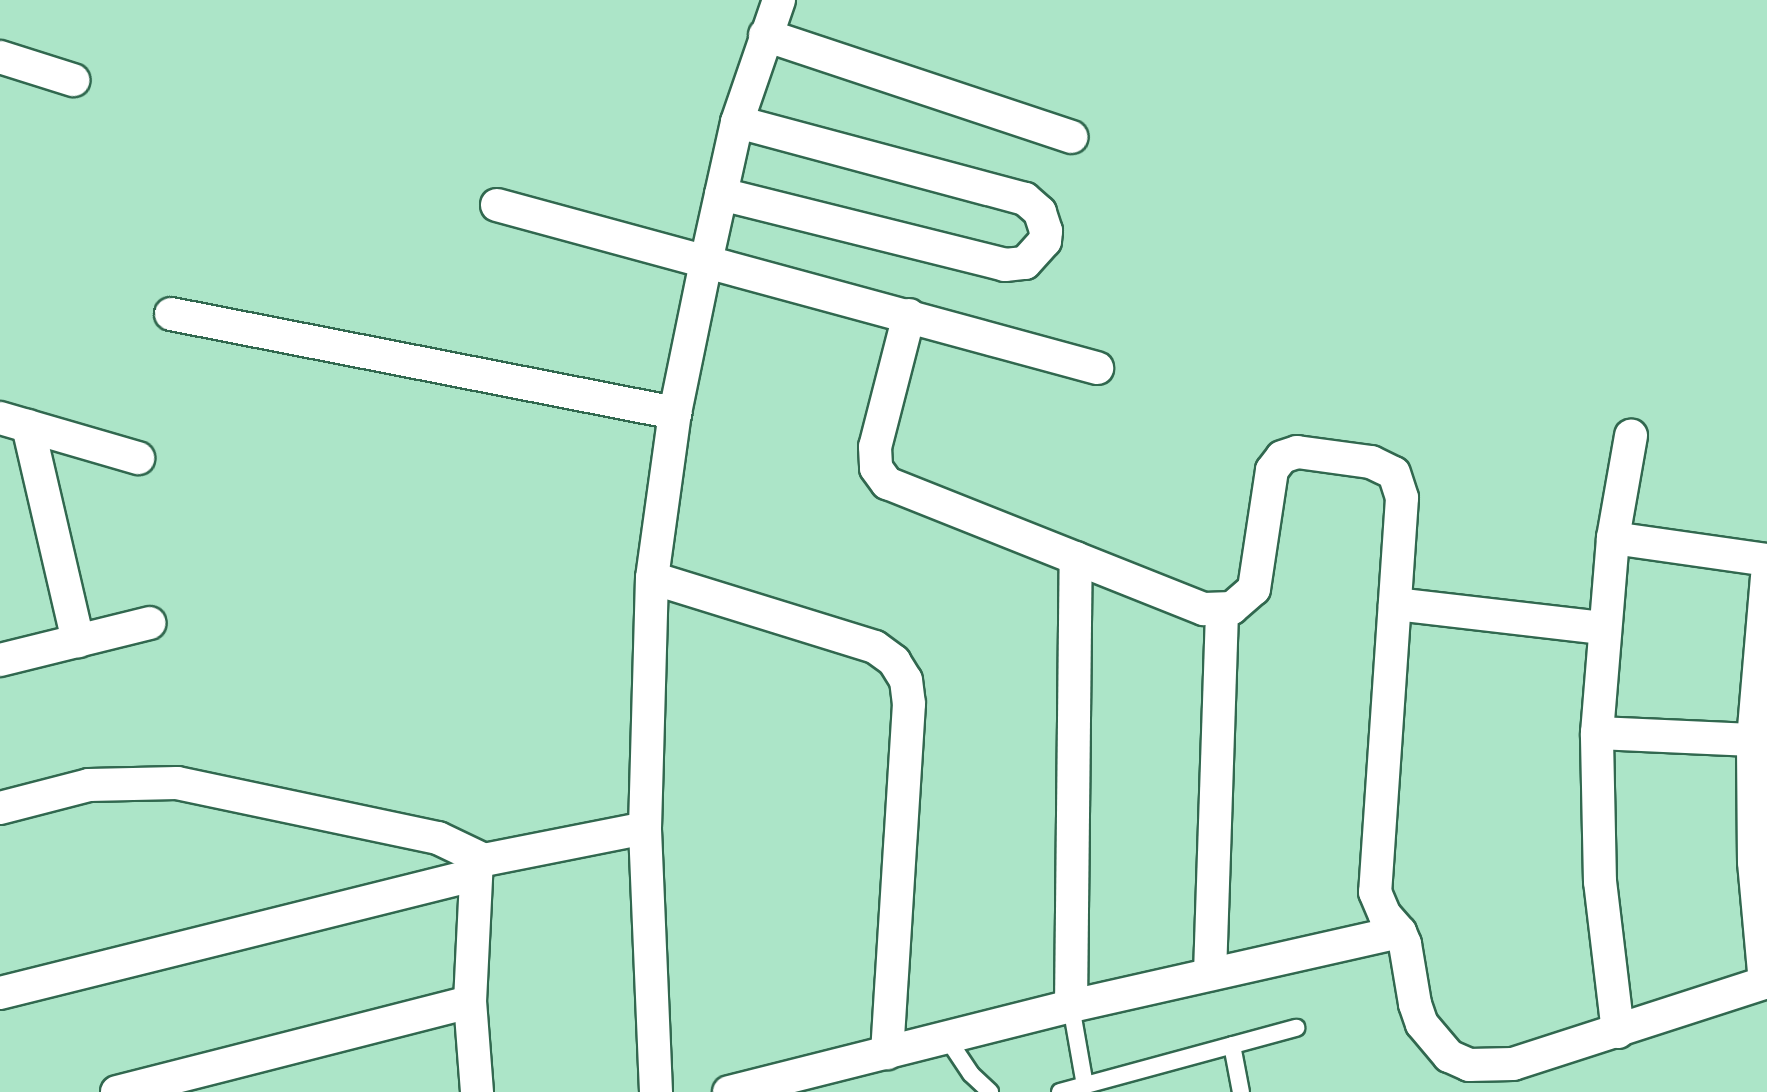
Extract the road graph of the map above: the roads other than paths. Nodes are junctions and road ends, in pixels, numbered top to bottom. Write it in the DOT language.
graph roads {
  1 [pos="779,0"];
  2 [pos="765,35"];
  3 [pos="0,57"];
  4 [pos="73,80"];
  5 [pos="737,122"];
  6 [pos="1071,137"];
  7 [pos="721,194"];
  8 [pos="497,205"];
  9 [pos="706,262"];
  10 [pos="171,314"];
  11 [pos="909,315"];
  12 [pos="1097,368"];
  13 [pos="675,413"];
  14 [pos="14,422"];
  15 [pos="1631,436"];
  16 [pos="138,458"];
  17 [pos="1613,538"];
  18 [pos="1076,558"];
  19 [pos="1767,560"];
  20 [pos="1767,577"];
  21 [pos="652,578"];
  22 [pos="1395,604"];
  23 [pos="1222,610"];
  24 [pos="150,623"];
  25 [pos="1602,628"];
  26 [pos="78,641"];
  27 [pos="0,660"];
  28 [pos="1597,733"];
  29 [pos="1753,740"];
  30 [pos="0,808"];
  31 [pos="645,828"];
  32 [pos="476,866"];
  33 [pos="1400,932"];
  34 [pos="1210,974"];
  35 [pos="1766,982"];
  36 [pos="0,993"];
  37 [pos="470,1002"];
  38 [pos="1071,1006"];
  39 [pos="1296,1028"];
  40 [pos="1618,1032"];
  41 [pos="947,1038"];
  42 [pos="1232,1045"];
  43 [pos="887,1053"];
  44 [pos="1085,1085"];
  45 [pos="117,1092"];
  46 [pos="477,1092"];
  47 [pos="656,1092"];
  48 [pos="729,1092"];
  49 [pos="990,1092"];
  50 [pos="1060,1092"];
  51 [pos="1241,1092"];
  1 -- 2 [label="street"];
  2 -- 5 [label="street"];
  2 -- 6 [label="street"];
  3 -- 4 [label="street"];
  5 -- 7 [label="street"];
  5 -- 7 [label="street"];
  7 -- 9 [label="street"];
  8 -- 9 [label="street"];
  9 -- 11 [label="street"];
  9 -- 13 [label="street"];
  10 -- 13 [label="street"];
  11 -- 12 [label="street"];
  11 -- 18 [label="street"];
  13 -- 21 [label="street"];
  14 -- 16 [label="street"];
  14 -- 26 [label="street"];
  15 -- 17 [label="street"];
  17 -- 19 [label="street"];
  17 -- 25 [label="street"];
  18 -- 23 [label="street"];
  18 -- 38 [label="street"];
  20 -- 29 [label="street"];
  21 -- 31 [label="street"];
  21 -- 43 [label="street"];
  22 -- 23 [label="street"];
  22 -- 25 [label="street"];
  22 -- 33 [label="street"];
  23 -- 34 [label="street"];
  24 -- 26 [label="street"];
  25 -- 28 [label="street"];
  26 -- 27 [label="street"];
  28 -- 29 [label="street"];
  28 -- 40 [label="street"];
  29 -- 35 [label="street"];
  30 -- 32 [label="street"];
  31 -- 32 [label="street"];
  31 -- 47 [label="street"];
  32 -- 36 [label="street"];
  32 -- 37 [label="street"];
  33 -- 34 [label="street"];
  33 -- 40 [label="street"];
  34 -- 38 [label="street"];
  35 -- 40 [label="street"];
  37 -- 45 [label="street"];
  37 -- 46 [label="street"];
  38 -- 41 [label="street"];
  38 -- 44 [label="lane"];
  39 -- 42 [label="lane"];
  41 -- 43 [label="street"];
  41 -- 49 [label="lane"];
  42 -- 44 [label="lane"];
  42 -- 51 [label="lane"];
  43 -- 48 [label="street"];
  44 -- 50 [label="lane"];
}
